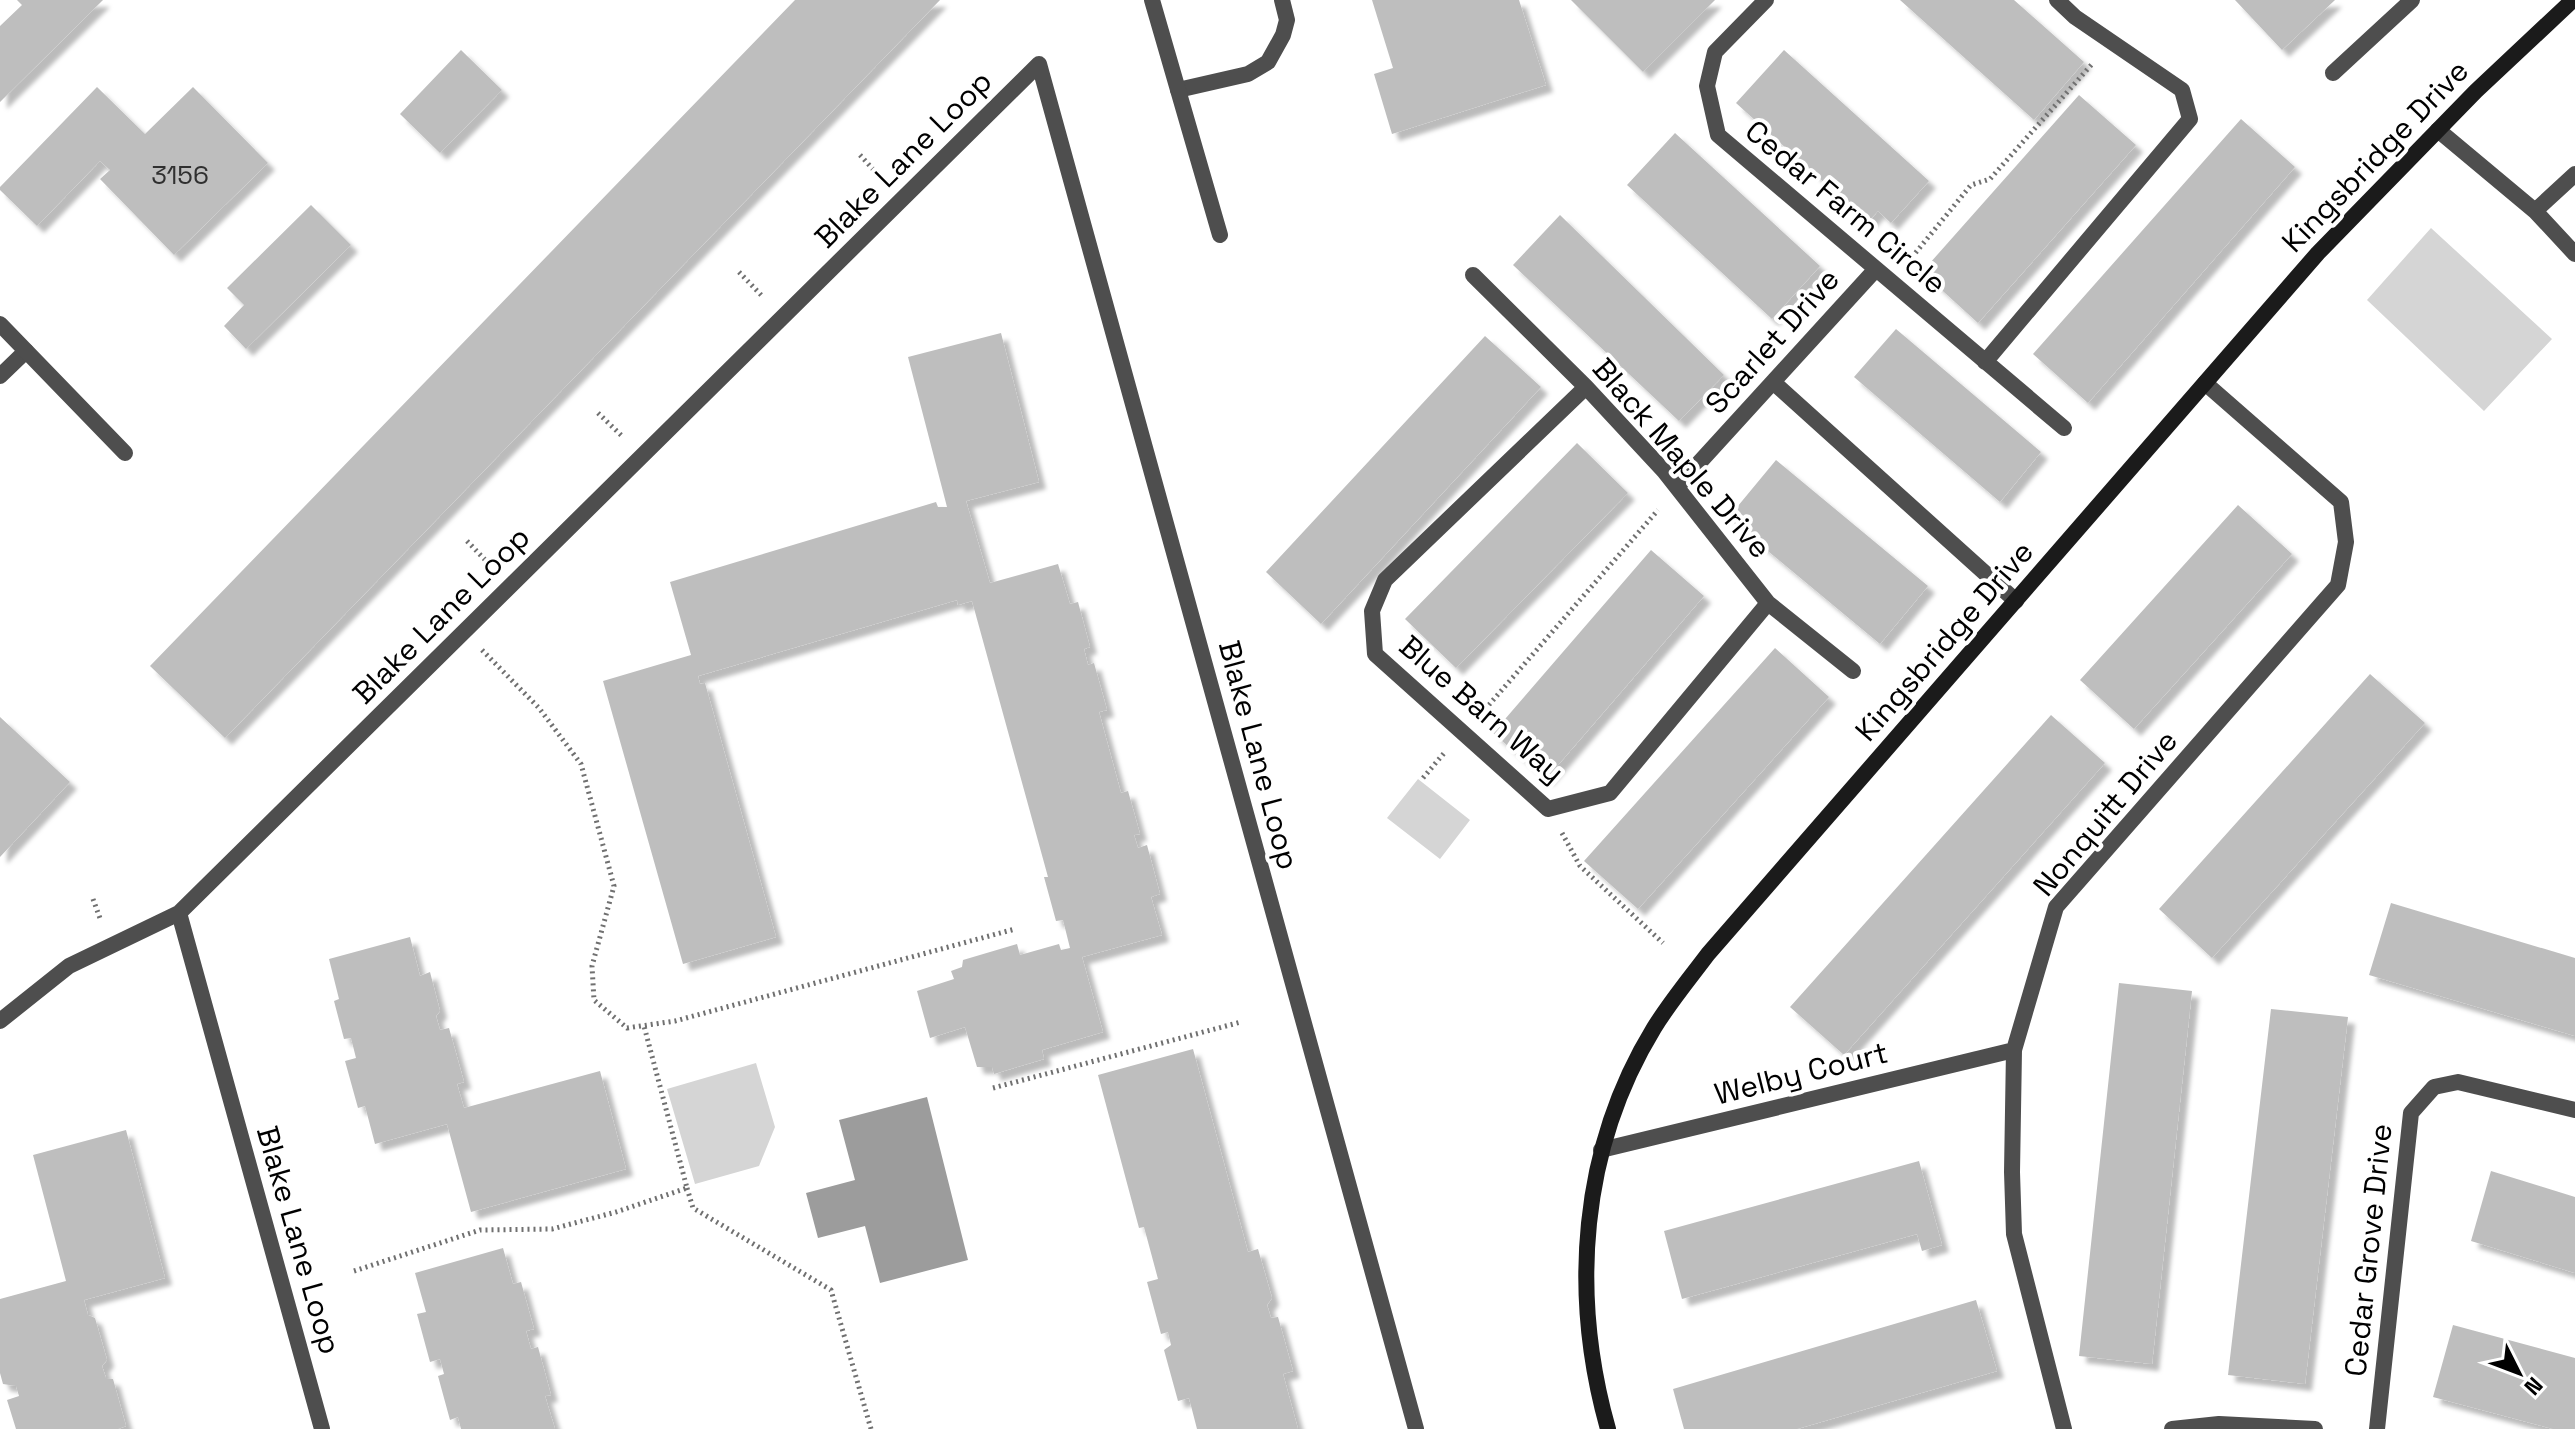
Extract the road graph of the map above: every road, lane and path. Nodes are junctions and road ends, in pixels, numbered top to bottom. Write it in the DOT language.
graph roads {
  1 [pos="1152,0"];
  2 [pos="1282,0"];
  3 [pos="1766,0"];
  4 [pos="2057,0"];
  5 [pos="2412,0"];
  6 [pos="2573,0"];
  7 [pos="2093,63"];
  8 [pos="2333,73"];
  9 [pos="1178,90"];
  10 [pos="2438,130"];
  11 [pos="2575,174"];
  12 [pos="2535,211"];
  13 [pos="1220,235"];
  14 [pos="2575,254"];
  15 [pos="1908,262"];
  16 [pos="1876,269"];
  17 [pos="1473,275"];
  18 [pos="0,324"];
  19 [pos="26,351"];
  20 [pos="1985,362"];
  21 [pos="0,376"];
  22 [pos="1773,382"];
  23 [pos="2205,383"];
  24 [pos="1586,387"];
  25 [pos="2064,428"];
  26 [pos="125,453"];
  27 [pos="1677,487"];
  28 [pos="1662,506"];
  29 [pos="2016,601"];
  30 [pos="1768,603"];
  31 [pos="1853,671"];
  32 [pos="510,678"];
  33 [pos="1479,716"];
  34 [pos="1446,751"];
  35 [pos="1423,778"];
  36 [pos="1548,809"];
  37 [pos="179,913"];
  38 [pos="1015,929"];
  39 [pos="1663,943"];
  40 [pos="0,1021"];
  41 [pos="1241,1022"];
  42 [pos="644,1026"];
  43 [pos="2014,1050"];
  44 [pos="993,1088"];
  45 [pos="2575,1110"];
  46 [pos="1601,1150"];
  47 [pos="687,1188"];
  48 [pos="354,1271"];
  49 [pos="322,1429"];
  50 [pos="871,1429"];
  51 [pos="1416,1429"];
  52 [pos="1608,1429"];
  53 [pos="2064,1429"];
  54 [pos="2172,1429"];
  55 [pos="2315,1429"];
  56 [pos="2377,1429"];
  1 -- 9 [label="street"];
  2 -- 9 [label="street"];
  3 -- 16 [label="street, Cedar Farm Circle"];
  4 -- 20 [label="street"];
  5 -- 8 [label="street"];
  6 -- 10 [label="street, Kingsbridge Drive"];
  7 -- 15 [label="path"];
  9 -- 13 [label="street"];
  10 -- 12 [label="street"];
  10 -- 23 [label="street, Kingsbridge Drive"];
  11 -- 12 [label="street"];
  12 -- 14 [label="street"];
  16 -- 20 [label="street, Cedar Farm Circle"];
  16 -- 22 [label="street, Scarlet Drive"];
  17 -- 24 [label="street, Black Maple Drive"];
  18 -- 19 [label="street"];
  19 -- 21 [label="street"];
  19 -- 26 [label="street"];
  20 -- 25 [label="street, Cedar Farm Circle"];
  22 -- 27 [label="street, Scarlet Drive"];
  22 -- 29 [label="street"];
  23 -- 29 [label="street, Kingsbridge Drive"];
  23 -- 43 [label="street, Nonquitt Drive"];
  24 -- 27 [label="street, Black Maple Drive"];
  24 -- 36 [label="street, Blue Barn Way"];
  27 -- 30 [label="street, Black Maple Drive"];
  28 -- 33 [label="path"];
  29 -- 46 [label="street, Kingsbridge Drive"];
  30 -- 31 [label="street, Black Maple Drive"];
  30 -- 36 [label="street, Blue Barn Way"];
  32 -- 42 [label="path"];
  34 -- 35 [label="path"];
  36 -- 39 [label="path"];
  37 -- 40 [label="street"];
  37 -- 49 [label="street, Blake Lane Loop"];
  37 -- 51 [label="street, Blake Lane Loop"];
  38 -- 42 [label="path"];
  41 -- 44 [label="path"];
  42 -- 47 [label="path"];
  43 -- 46 [label="street, Welby Court"];
  43 -- 53 [label="street, Nonquitt Drive"];
  45 -- 56 [label="street, Cedar Grove Drive"];
  46 -- 52 [label="street, Kingsbridge Drive"];
  47 -- 48 [label="path"];
  47 -- 50 [label="path"];
  54 -- 55 [label="street"];
}
